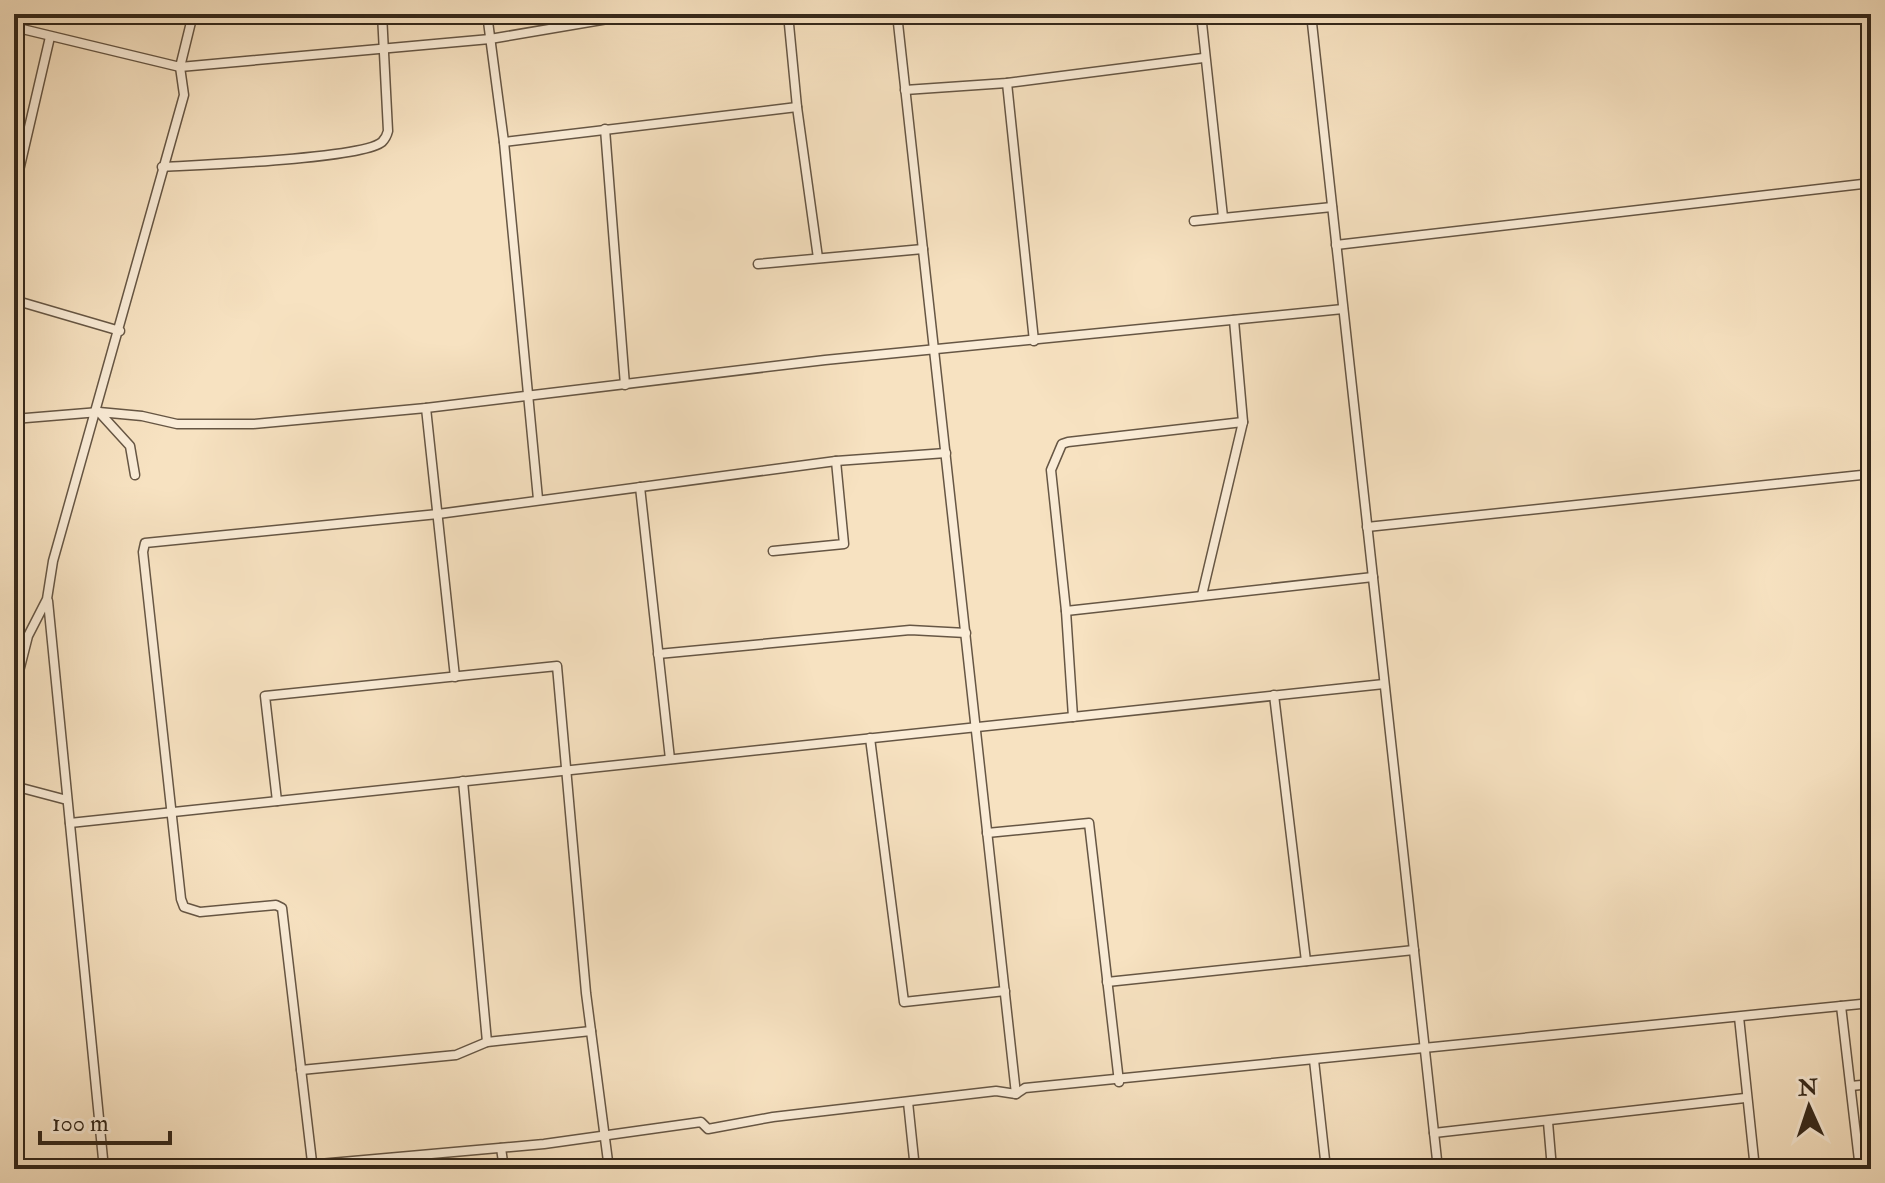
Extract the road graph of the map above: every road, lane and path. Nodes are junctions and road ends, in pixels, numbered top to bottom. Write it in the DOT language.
graph roads {
  1 [pos="193,14"];
  2 [pos="382,14"];
  3 [pos="487,14"];
  4 [pos="637,14"];
  5 [pos="788,14"];
  6 [pos="897,14"];
  7 [pos="1201,14"];
  8 [pos="1311,14"];
  9 [pos="14,27"];
  10 [pos="50,37"];
  11 [pos="490,39"];
  12 [pos="386,48"];
  13 [pos="1203,58"];
  14 [pos="180,67"];
  15 [pos="1007,83"];
  16 [pos="905,90"];
  17 [pos="797,107"];
  18 [pos="605,129"];
  19 [pos="504,142"];
  20 [pos="162,167"];
  21 [pos="1871,183"];
  22 [pos="14,192"];
  23 [pos="1332,207"];
  24 [pos="1223,217"];
  25 [pos="1194,221"];
  26 [pos="1336,245"];
  27 [pos="923,249"];
  28 [pos="818,258"];
  29 [pos="758,264"];
  30 [pos="14,300"];
  31 [pos="1343,309"];
  32 [pos="1234,320"];
  33 [pos="120,331"];
  34 [pos="1034,341"];
  35 [pos="934,351"];
  36 [pos="625,385"];
  37 [pos="526,396"];
  38 [pos="426,408"];
  39 [pos="97,412"];
  40 [pos="14,419"];
  41 [pos="1243,422"];
  42 [pos="946,453"];
  43 [pos="836,461"];
  44 [pos="1871,474"];
  45 [pos="135,475"];
  46 [pos="640,487"];
  47 [pos="538,499"];
  48 [pos="438,514"];
  49 [pos="1367,527"];
  50 [pos="773,551"];
  51 [pos="1373,577"];
  52 [pos="1202,595"];
  53 [pos="47,599"];
  54 [pos="1066,611"];
  55 [pos="966,633"];
  56 [pos="658,654"];
  57 [pos="455,677"];
  58 [pos="1384,684"];
  59 [pos="15,685"];
  60 [pos="1274,695"];
  61 [pos="1073,717"];
  62 [pos="976,727"];
  63 [pos="870,738"];
  64 [pos="670,759"];
  65 [pos="566,770"];
  66 [pos="463,781"];
  67 [pos="14,786"];
  68 [pos="67,800"];
  69 [pos="277,801"];
  70 [pos="173,812"];
  71 [pos="70,823"];
  72 [pos="987,833"];
  73 [pos="1414,950"];
  74 [pos="1306,961"];
  75 [pos="1107,982"];
  76 [pos="1005,991"];
  77 [pos="1871,1003"];
  78 [pos="1841,1006"];
  79 [pos="1739,1017"];
  80 [pos="591,1031"];
  81 [pos="487,1042"];
  82 [pos="1425,1051"];
  83 [pos="1314,1060"];
  84 [pos="301,1070"];
  85 [pos="1119,1082"];
  86 [pos="1871,1084"];
  87 [pos="1851,1086"];
  88 [pos="1016,1094"];
  89 [pos="1745,1098"];
  90 [pos="908,1102"];
  91 [pos="1548,1122"];
  92 [pos="1434,1133"];
  93 [pos="605,1136"];
  94 [pos="501,1148"];
  95 [pos="312,1162"];
  96 [pos="104,1169"];
  97 [pos="263,1169"];
  98 [pos="504,1169"];
  99 [pos="609,1169"];
  100 [pos="915,1169"];
  101 [pos="1326,1169"];
  102 [pos="1438,1169"];
  103 [pos="1552,1169"];
  104 [pos="1755,1169"];
  105 [pos="1860,1169"];
  1 -- 14 [label="street"];
  2 -- 12 [label="street"];
  3 -- 11 [label="street"];
  4 -- 11 [label="street"];
  5 -- 17 [label="street"];
  6 -- 16 [label="street"];
  7 -- 13 [label="street"];
  8 -- 23 [label="street"];
  9 -- 10 [label="street"];
  10 -- 14 [label="street"];
  10 -- 22 [label="street"];
  11 -- 12 [label="street"];
  11 -- 19 [label="street"];
  12 -- 14 [label="street"];
  12 -- 20 [label="street"];
  13 -- 15 [label="street"];
  13 -- 24 [label="street"];
  14 -- 20 [label="street"];
  15 -- 16 [label="street"];
  15 -- 34 [label="street"];
  16 -- 27 [label="street"];
  17 -- 18 [label="street"];
  17 -- 28 [label="street"];
  18 -- 19 [label="street"];
  18 -- 36 [label="street"];
  19 -- 37 [label="street"];
  20 -- 33 [label="street"];
  21 -- 26 [label="street"];
  23 -- 24 [label="street"];
  23 -- 26 [label="street"];
  24 -- 25 [label="street"];
  26 -- 31 [label="street"];
  27 -- 28 [label="street"];
  27 -- 35 [label="street"];
  28 -- 29 [label="street"];
  30 -- 33 [label="street"];
  31 -- 32 [label="street"];
  31 -- 49 [label="street"];
  32 -- 34 [label="street"];
  32 -- 41 [label="street"];
  33 -- 39 [label="street"];
  34 -- 35 [label="street"];
  35 -- 36 [label="street"];
  35 -- 42 [label="street"];
  36 -- 37 [label="street"];
  37 -- 38 [label="street"];
  37 -- 47 [label="street"];
  38 -- 39 [label="street"];
  38 -- 48 [label="street"];
  39 -- 40 [label="street"];
  39 -- 45 [label="street"];
  39 -- 53 [label="street"];
  41 -- 52 [label="street"];
  41 -- 54 [label="street"];
  42 -- 43 [label="street"];
  42 -- 55 [label="street"];
  43 -- 46 [label="street"];
  43 -- 50 [label="street"];
  44 -- 49 [label="street"];
  46 -- 47 [label="street"];
  46 -- 56 [label="street"];
  47 -- 48 [label="street"];
  48 -- 57 [label="street"];
  48 -- 70 [label="street"];
  49 -- 51 [label="street"];
  51 -- 52 [label="street"];
  51 -- 58 [label="street"];
  52 -- 54 [label="street"];
  53 -- 59 [label="street"];
  53 -- 68 [label="street"];
  54 -- 61 [label="street"];
  55 -- 56 [label="street"];
  55 -- 62 [label="street"];
  56 -- 64 [label="street"];
  57 -- 65 [label="street"];
  57 -- 69 [label="street"];
  58 -- 60 [label="street"];
  58 -- 73 [label="street"];
  60 -- 61 [label="street"];
  60 -- 74 [label="street"];
  61 -- 62 [label="street"];
  62 -- 63 [label="street"];
  62 -- 72 [label="street"];
  63 -- 64 [label="street"];
  63 -- 76 [label="street"];
  64 -- 65 [label="street"];
  65 -- 66 [label="street"];
  65 -- 80 [label="street"];
  66 -- 69 [label="street"];
  66 -- 81 [label="street"];
  67 -- 68 [label="street"];
  68 -- 71 [label="street"];
  69 -- 70 [label="street"];
  70 -- 71 [label="street"];
  70 -- 84 [label="street"];
  71 -- 96 [label="street"];
  72 -- 75 [label="street"];
  72 -- 76 [label="street"];
  73 -- 74 [label="street"];
  73 -- 82 [label="street"];
  74 -- 75 [label="street"];
  75 -- 85 [label="street"];
  76 -- 88 [label="street"];
  77 -- 78 [label="street"];
  78 -- 79 [label="street"];
  78 -- 87 [label="street"];
  79 -- 82 [label="street"];
  79 -- 89 [label="street"];
  80 -- 81 [label="street"];
  80 -- 93 [label="street"];
  81 -- 84 [label="street"];
  82 -- 83 [label="street"];
  82 -- 92 [label="street"];
  83 -- 85 [label="street"];
  83 -- 101 [label="street"];
  84 -- 95 [label="street"];
  85 -- 88 [label="street"];
  86 -- 87 [label="street"];
  87 -- 105 [label="street"];
  88 -- 90 [label="street"];
  89 -- 91 [label="street"];
  89 -- 104 [label="street"];
  90 -- 93 [label="street"];
  90 -- 100 [label="street"];
  91 -- 92 [label="street"];
  91 -- 103 [label="street"];
  92 -- 102 [label="street"];
  93 -- 94 [label="street"];
  93 -- 99 [label="street"];
  94 -- 95 [label="street"];
  94 -- 98 [label="street"];
  95 -- 97 [label="street"];
}
